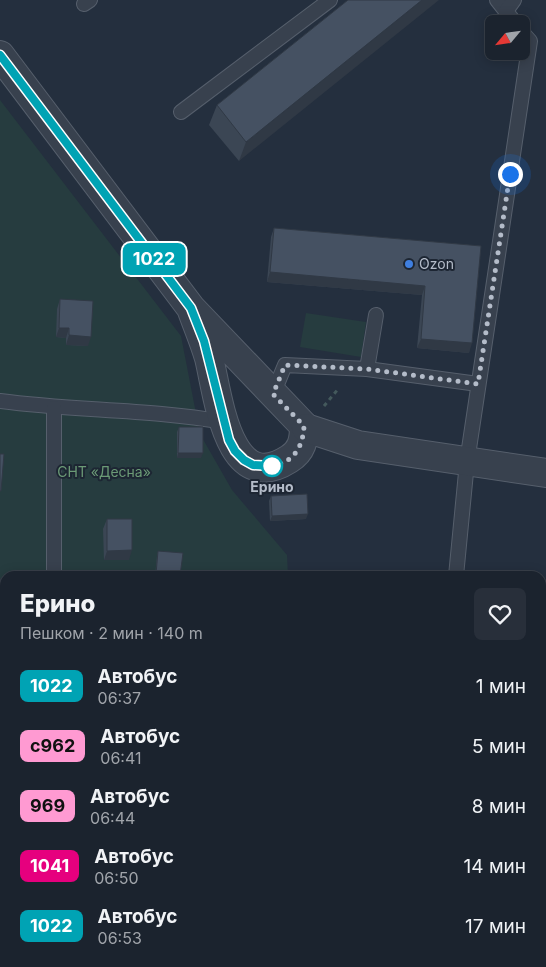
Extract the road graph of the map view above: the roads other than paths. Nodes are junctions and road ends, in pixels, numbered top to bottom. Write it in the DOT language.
graph roads {
  1 [pos="330,0"];
  2 [pos="0,56"];
  3 [pos="527,60"];
  4 [pos="181,112"];
  5 [pos="191,308"];
  6 [pos="376,315"];
  7 [pos="362,368"];
  8 [pos="478,384"];
  9 [pos="273,394"];
  10 [pos="0,401"];
  11 [pos="54,408"];
  12 [pos="223,422"];
  13 [pos="305,427"];
  14 [pos="467,462"];
  15 [pos="546,473"];
  16 [pos="54,571"];
  17 [pos="456,571"];
  1 -- 4 [label="lane"];
  2 -- 5 [label="street"];
  3 -- 8 [label="lane"];
  5 -- 9 [label="street"];
  5 -- 12 [label="street"];
  6 -- 7 [label="lane"];
  7 -- 8 [label="lane"];
  7 -- 9 [label="lane"];
  8 -- 14 [label="lane"];
  9 -- 13 [label="street"];
  10 -- 11 [label="lane"];
  11 -- 12 [label="lane"];
  11 -- 16 [label="lane"];
  12 -- 13 [label="street"];
  13 -- 14 [label="street"];
  14 -- 15 [label="street"];
  14 -- 17 [label="lane"];
}
